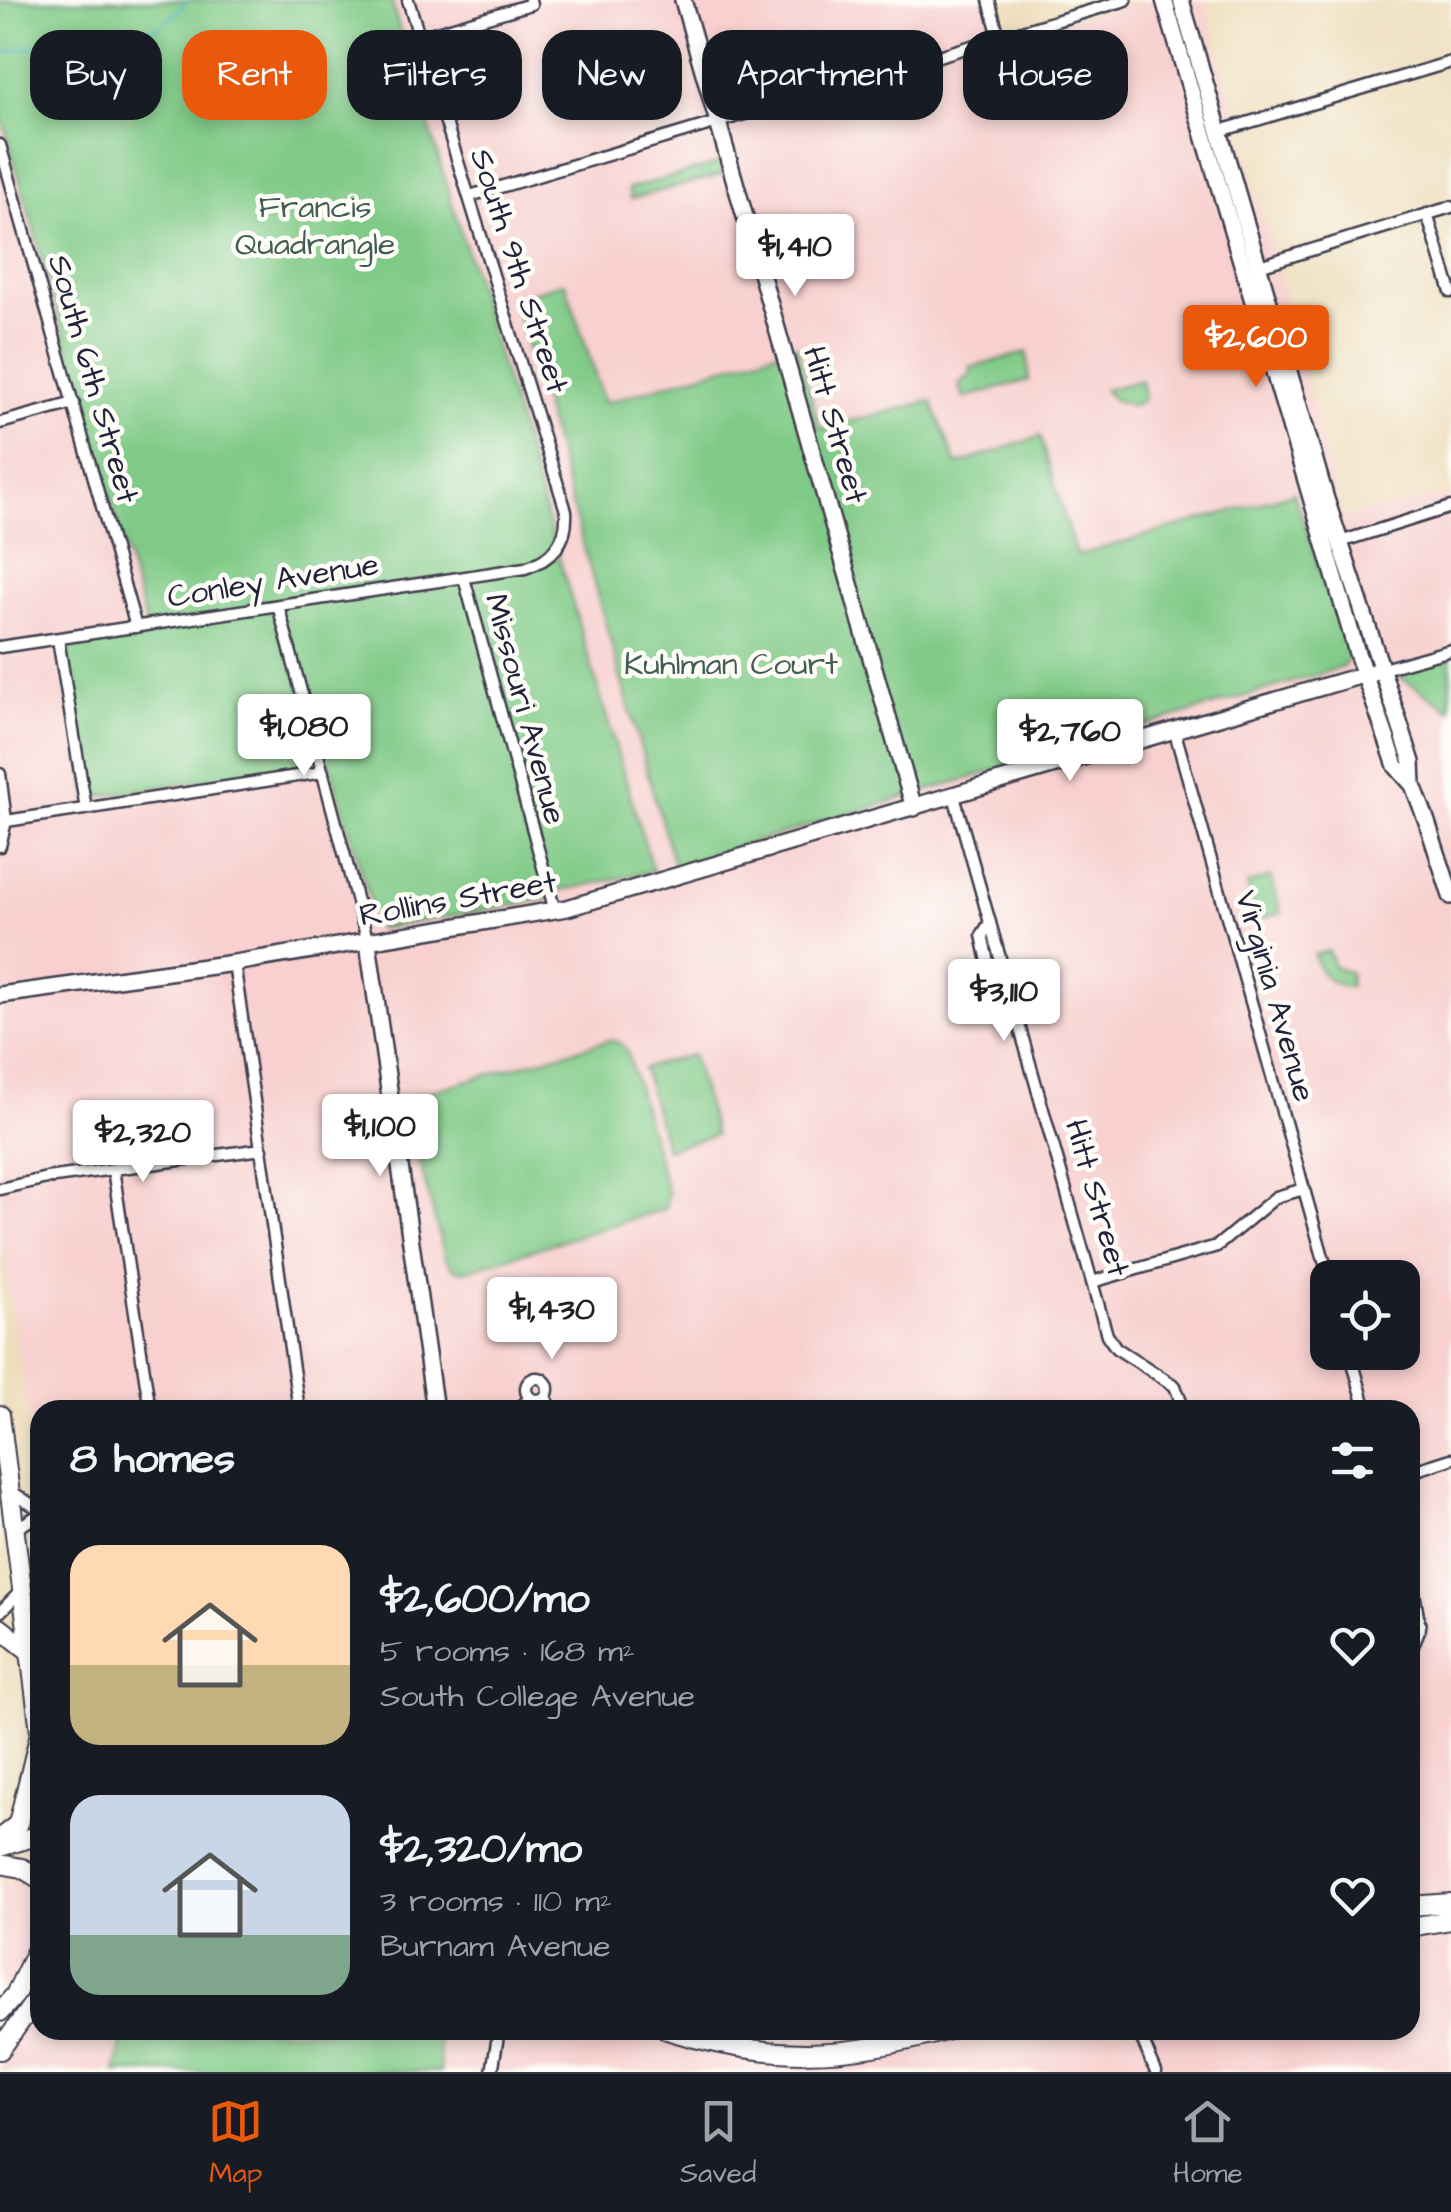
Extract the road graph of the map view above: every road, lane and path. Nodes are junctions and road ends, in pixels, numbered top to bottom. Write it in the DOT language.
graph roads {
  1 [pos="408,0"];
  2 [pos="683,0"];
  3 [pos="988,0"];
  4 [pos="1126,0"];
  5 [pos="1164,0"];
  6 [pos="1181,0"];
  7 [pos="531,2"];
  8 [pos="418,30"];
  9 [pos="442,30"];
  10 [pos="998,30"];
  11 [pos="1024,30"];
  12 [pos="963,48"];
  13 [pos="1451,62"];
  14 [pos="446,120"];
  15 [pos="721,121"];
  16 [pos="1220,132"];
  17 [pos="0,146"];
  18 [pos="470,196"];
  19 [pos="1451,207"];
  20 [pos="1428,214"];
  21 [pos="1259,266"];
  22 [pos="1451,292"];
  23 [pos="74,403"];
  24 [pos="0,423"];
  25 [pos="1451,506"];
  26 [pos="1340,542"];
  27 [pos="551,556"];
  28 [pos="464,578"];
  29 [pos="278,605"];
  30 [pos="136,627"];
  31 [pos="58,640"];
  32 [pos="0,647"];
  33 [pos="1451,650"];
  34 [pos="1383,669"];
  35 [pos="1365,674"];
  36 [pos="1174,729"];
  37 [pos="323,772"];
  38 [pos="0,774"];
  39 [pos="1412,786"];
  40 [pos="954,796"];
  41 [pos="914,808"];
  42 [pos="86,809"];
  43 [pos="3,822"];
  44 [pos="0,846"];
  45 [pos="1451,896"];
  46 [pos="555,911"];
  47 [pos="368,942"];
  48 [pos="234,963"];
  49 [pos="0,995"];
  50 [pos="262,1149"];
  51 [pos="114,1168"];
  52 [pos="0,1177"];
  53 [pos="18,1184"];
  54 [pos="0,1189"];
  55 [pos="1304,1189"];
  56 [pos="1324,1260"];
  57 [pos="1092,1282"];
  58 [pos="1355,1370"];
  59 [pos="544,1397"];
  60 [pos="531,1398"];
  61 [pos="149,1400"];
  62 [pos="298,1400"];
  63 [pos="434,1400"];
  64 [pos="528,1400"];
  65 [pos="546,1400"];
  66 [pos="1180,1400"];
  67 [pos="1363,1400"];
  68 [pos="0,1415"];
  69 [pos="1451,1460"];
  70 [pos="1420,1469"];
  71 [pos="8,1489"];
  72 [pos="30,1505"];
  73 [pos="30,1516"];
  74 [pos="13,1531"];
  75 [pos="20,1592"];
  76 [pos="0,1612"];
  77 [pos="0,1628"];
  78 [pos="28,1650"];
  79 [pos="30,1664"];
  80 [pos="30,1774"];
  81 [pos="0,1838"];
  82 [pos="30,1838"];
  83 [pos="0,1847"];
  84 [pos="0,1864"];
  85 [pos="30,1873"];
  86 [pos="1451,1903"];
  87 [pos="1420,1905"];
  88 [pos="1451,1920"];
  89 [pos="1420,1925"];
  90 [pos="30,1965"];
  91 [pos="30,2008"];
  92 [pos="0,2012"];
  93 [pos="497,2040"];
  94 [pos="704,2040"];
  95 [pos="910,2040"];
  96 [pos="1142,2040"];
  97 [pos="0,2050"];
  98 [pos="492,2072"];
  99 [pos="1156,2072"];
  1 -- 8 [label="street, South 9th Street"];
  2 -- 15 [label="street, Hitt Street"];
  3 -- 10 [label="street"];
  4 -- 11 [label="street"];
  5 -- 35 [label="street"];
  6 -- 16 [label="street"];
  7 -- 9 [label="street"];
  12 -- 15 [label="street"];
  13 -- 16 [label="street"];
  14 -- 18 [label="street, South 9th Street"];
  15 -- 18 [label="street"];
  15 -- 41 [label="street, Hitt Street"];
  16 -- 21 [label="street"];
  17 -- 23 [label="street, South 6th Street"];
  18 -- 27 [label="street, South 9th Street"];
  19 -- 20 [label="street"];
  20 -- 21 [label="street"];
  20 -- 22 [label="street"];
  21 -- 26 [label="street"];
  23 -- 24 [label="street"];
  23 -- 30 [label="street, South 6th Street"];
  25 -- 26 [label="street"];
  26 -- 34 [label="street"];
  27 -- 28 [label="street, Conley Avenue"];
  28 -- 29 [label="street, Conley Avenue"];
  28 -- 46 [label="street, Missouri Avenue"];
  29 -- 30 [label="street, Conley Avenue"];
  29 -- 37 [label="street"];
  30 -- 31 [label="street, Conley Avenue"];
  31 -- 32 [label="street, Conley Avenue"];
  31 -- 42 [label="street"];
  33 -- 34 [label="street"];
  34 -- 35 [label="street, Rollins Street"];
  34 -- 39 [label="street"];
  35 -- 36 [label="street, Rollins Street"];
  35 -- 39 [label="street"];
  36 -- 40 [label="street, Rollins Street"];
  36 -- 55 [label="street, Virginia Avenue"];
  37 -- 42 [label="street"];
  37 -- 47 [label="street"];
  38 -- 43 [label="street"];
  39 -- 45 [label="street"];
  40 -- 41 [label="street, Rollins Street"];
  40 -- 57 [label="street, Hitt Street"];
  41 -- 46 [label="street, Rollins Street"];
  42 -- 43 [label="street"];
  43 -- 44 [label="street"];
  46 -- 47 [label="street, Rollins Street"];
  47 -- 48 [label="street, Rollins Street"];
  47 -- 63 [label="street"];
  48 -- 49 [label="street, Rollins Street"];
  48 -- 50 [label="street"];
  50 -- 51 [label="street"];
  50 -- 62 [label="street"];
  51 -- 53 [label="street"];
  51 -- 61 [label="street"];
  52 -- 53 [label="street"];
  53 -- 54 [label="street"];
  55 -- 56 [label="street, Virginia Avenue"];
  55 -- 57 [label="street"];
  57 -- 66 [label="street, Hitt Street"];
  58 -- 67 [label="street"];
  59 -- 60 [label="street"];
  59 -- 60 [label="street"];
  59 -- 65 [label="street"];
  60 -- 64 [label="street"];
  68 -- 71 [label="main road"];
  69 -- 70 [label="street"];
  71 -- 72 [label="street"];
  71 -- 74 [label="main road"];
  73 -- 74 [label="street"];
  74 -- 75 [label="main road"];
  75 -- 76 [label="street"];
  75 -- 78 [label="main road"];
  77 -- 78 [label="main road"];
  78 -- 79 [label="main road"];
  80 -- 81 [label="main road"];
  82 -- 83 [label="main road"];
  84 -- 85 [label="main road"];
  86 -- 87 [label="main road"];
  88 -- 89 [label="main road"];
  90 -- 92 [label="main road"];
  91 -- 97 [label="main road"];
  93 -- 98 [label="street"];
  94 -- 95 [label="main road"];
  96 -- 99 [label="street"];
}
